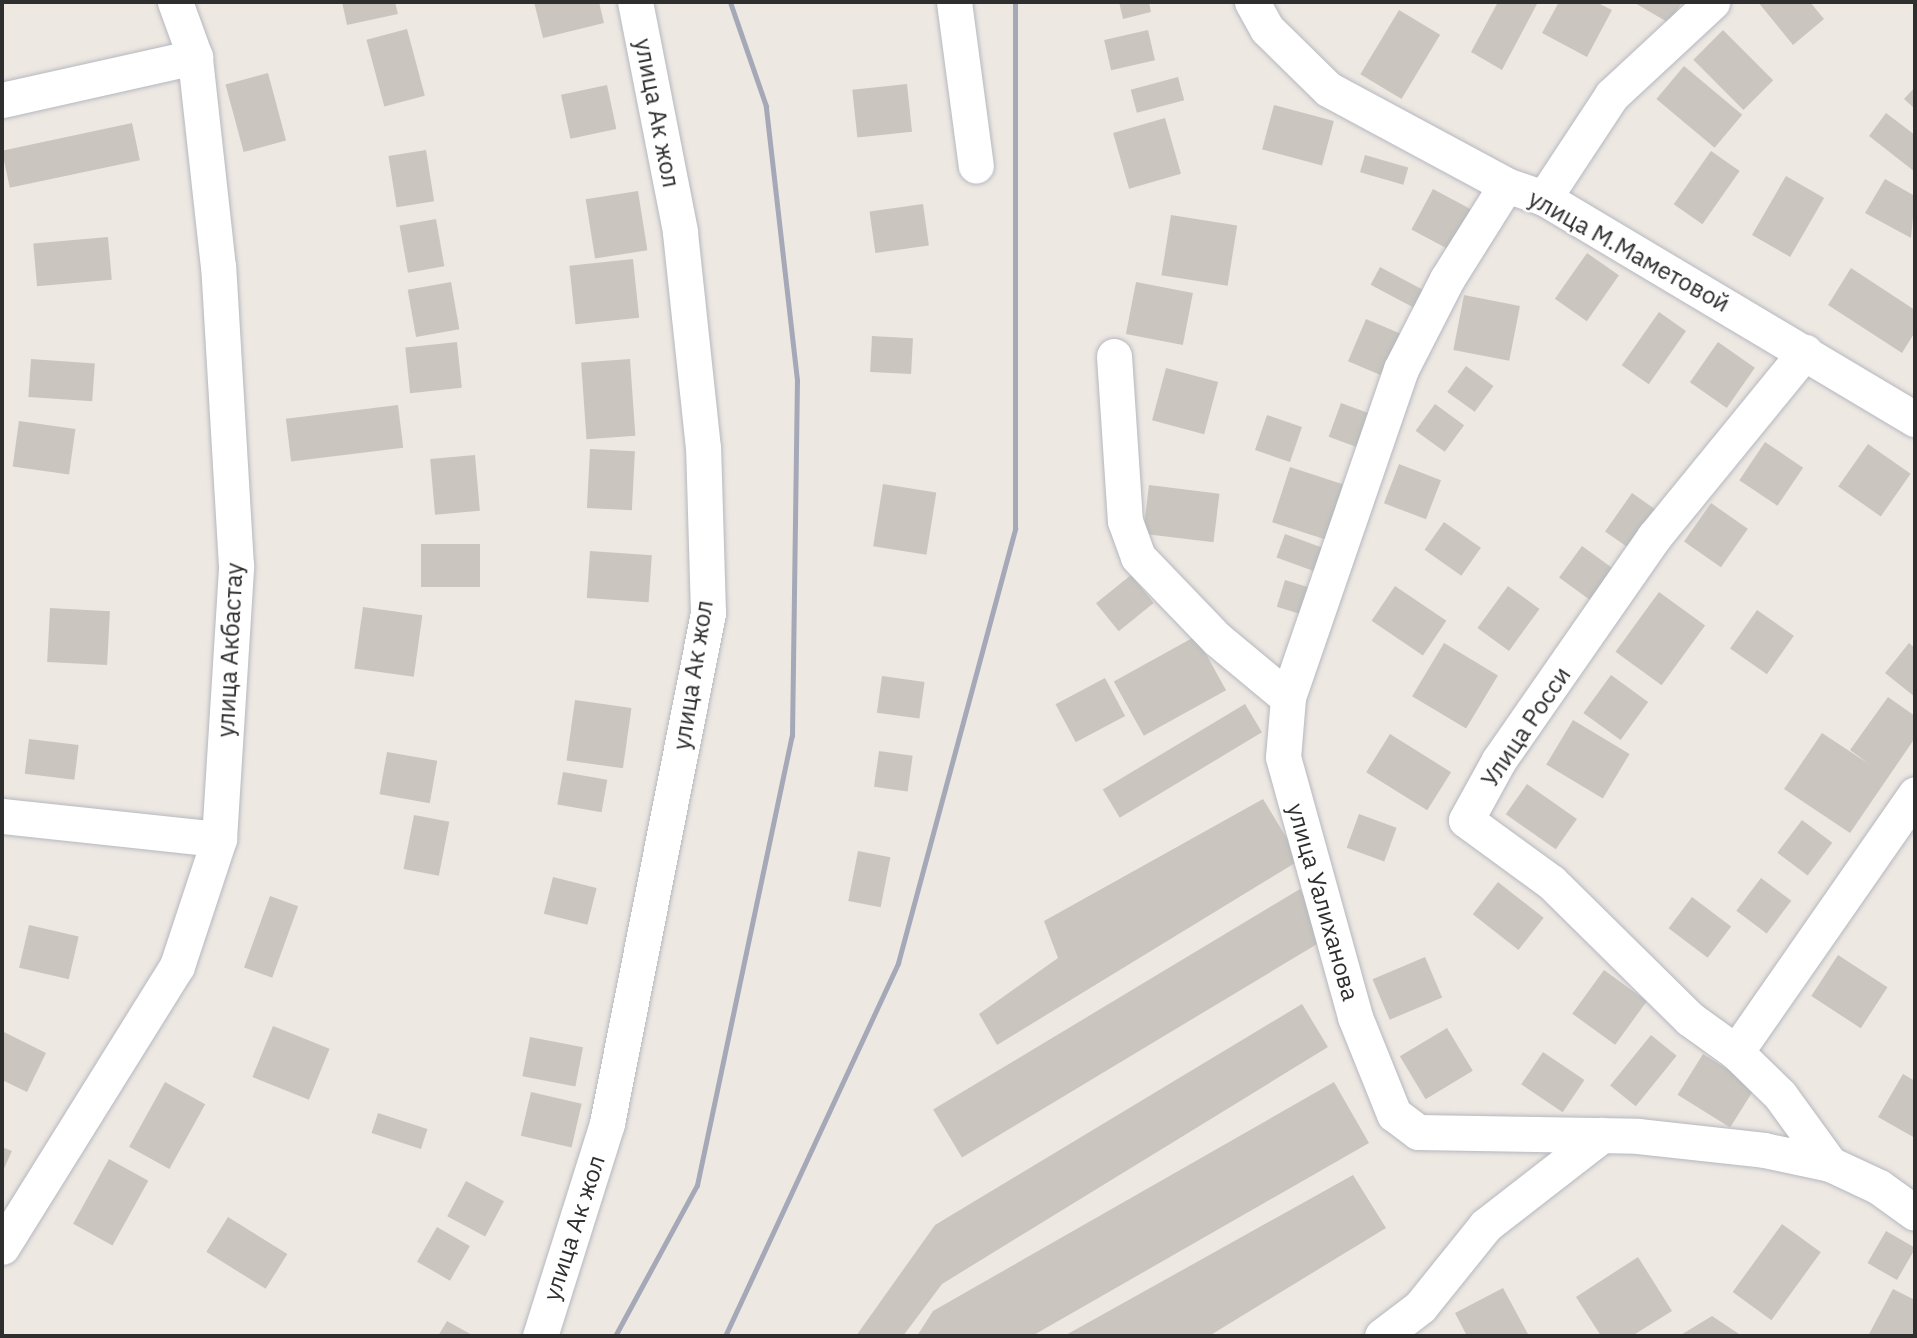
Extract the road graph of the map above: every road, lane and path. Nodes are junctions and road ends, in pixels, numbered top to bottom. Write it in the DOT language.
graph roads {
  1 [pos="175,2"];
  2 [pos="635,2"];
  3 [pos="954,2"];
  4 [pos="1252,2"];
  5 [pos="1712,2"];
  6 [pos="195,57"];
  7 [pos="2,100"];
  8 [pos="976,166"];
  9 [pos="1506,185"];
  10 [pos="1544,198"];
  11 [pos="1805,352"];
  12 [pos="1114,356"];
  13 [pos="1915,419"];
  14 [pos="1289,698"];
  15 [pos="1915,794"];
  16 [pos="2,816"];
  17 [pos="219,839"];
  18 [pos="1736,1052"];
  19 [pos="1602,1135"];
  20 [pos="1830,1164"];
  21 [pos="1915,1213"];
  22 [pos="2,1247"];
  23 [pos="540,1336"];
  24 [pos="1382,1336"];
  1 -- 6 [label="street, улица Акбастау"];
  2 -- 23 [label="street, улица Ак жол"];
  3 -- 8 [label="street"];
  4 -- 9 [label="street, улица М.Маметовой"];
  5 -- 10 [label="street"];
  6 -- 7 [label="street"];
  6 -- 17 [label="street, улица Акбастау"];
  9 -- 10 [label="street, улица М.Маметовой"];
  9 -- 14 [label="street, улица Уалиханова"];
  10 -- 11 [label="street, улица М.Маметовой"];
  11 -- 13 [label="street, улица М.Маметовой"];
  11 -- 18 [label="street, Улица Росси"];
  12 -- 14 [label="street"];
  14 -- 19 [label="street, улица Уалиханова"];
  15 -- 18 [label="street"];
  16 -- 17 [label="street"];
  17 -- 22 [label="street, улица Акбастау"];
  18 -- 20 [label="street, Улица Росси"];
  19 -- 20 [label="street, улица Уалиханова"];
  19 -- 24 [label="street"];
  20 -- 21 [label="street, улица Уалиханова"];
}
